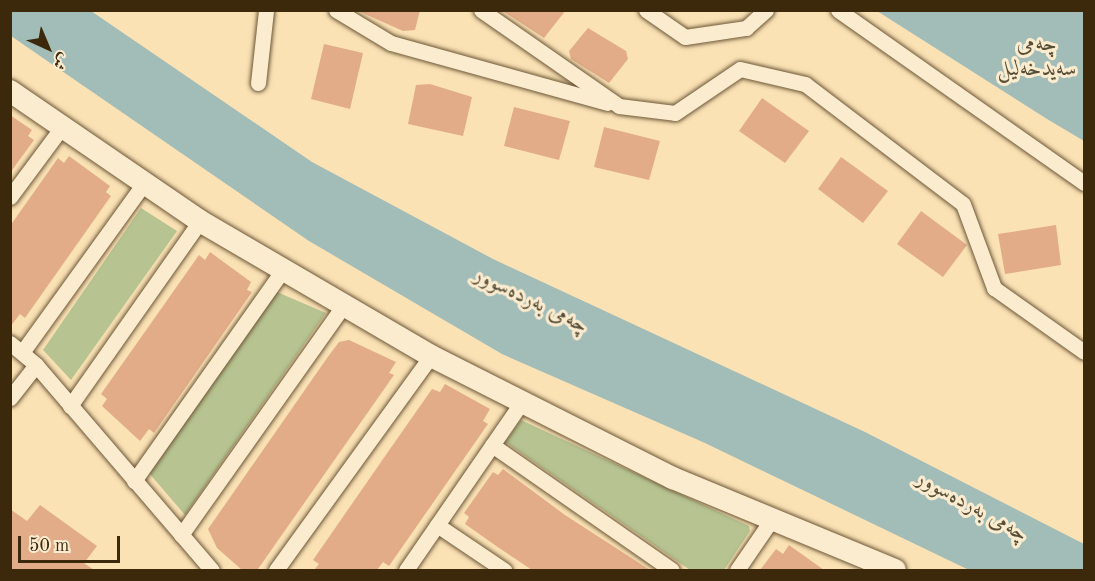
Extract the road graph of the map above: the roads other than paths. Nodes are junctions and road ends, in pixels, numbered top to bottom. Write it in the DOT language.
graph roads {
  1 [pos="266,10"];
  2 [pos="336,10"];
  3 [pos="481,10"];
  4 [pos="646,10"];
  5 [pos="766,10"];
  6 [pos="838,10"];
  7 [pos="258,83"];
  8 [pos="10,91"];
  9 [pos="619,106"];
  10 [pos="62,127"];
  11 [pos="144,183"];
  12 [pos="1084,183"];
  13 [pos="10,197"];
  14 [pos="200,221"];
  15 [pos="282,271"];
  16 [pos="343,306"];
  17 [pos="17,347"];
  18 [pos="1084,352"];
  19 [pos="431,356"];
  20 [pos="36,365"];
  21 [pos="10,398"];
  22 [pos="522,402"];
  23 [pos="70,406"];
  24 [pos="492,445"];
  25 [pos="134,481"];
  26 [pos="772,519"];
  27 [pos="437,525"];
  28 [pos="181,535"];
  29 [pos="863,565"];
  30 [pos="212,570"];
  31 [pos="276,570"];
  32 [pos="406,570"];
  33 [pos="504,570"];
  34 [pos="672,570"];
  35 [pos="737,570"];
  36 [pos="895,570"];
  1 -- 7 [label="street"];
  2 -- 9 [label="street"];
  3 -- 9 [label="street"];
  4 -- 5 [label="street"];
  6 -- 12 [label="street"];
  8 -- 10 [label="street"];
  9 -- 18 [label="street"];
  10 -- 11 [label="street"];
  10 -- 13 [label="street"];
  11 -- 14 [label="street"];
  11 -- 17 [label="street"];
  14 -- 15 [label="street"];
  14 -- 23 [label="street"];
  15 -- 16 [label="street"];
  15 -- 25 [label="street"];
  16 -- 19 [label="street"];
  16 -- 28 [label="street"];
  17 -- 20 [label="street"];
  19 -- 22 [label="street"];
  19 -- 31 [label="street"];
  20 -- 21 [label="street"];
  20 -- 23 [label="street"];
  22 -- 24 [label="street"];
  22 -- 26 [label="street"];
  23 -- 25 [label="street"];
  24 -- 27 [label="street"];
  24 -- 34 [label="street"];
  25 -- 28 [label="street"];
  26 -- 29 [label="street"];
  26 -- 35 [label="street"];
  27 -- 32 [label="street"];
  27 -- 33 [label="street"];
  28 -- 30 [label="street"];
  29 -- 36 [label="street"];
}
